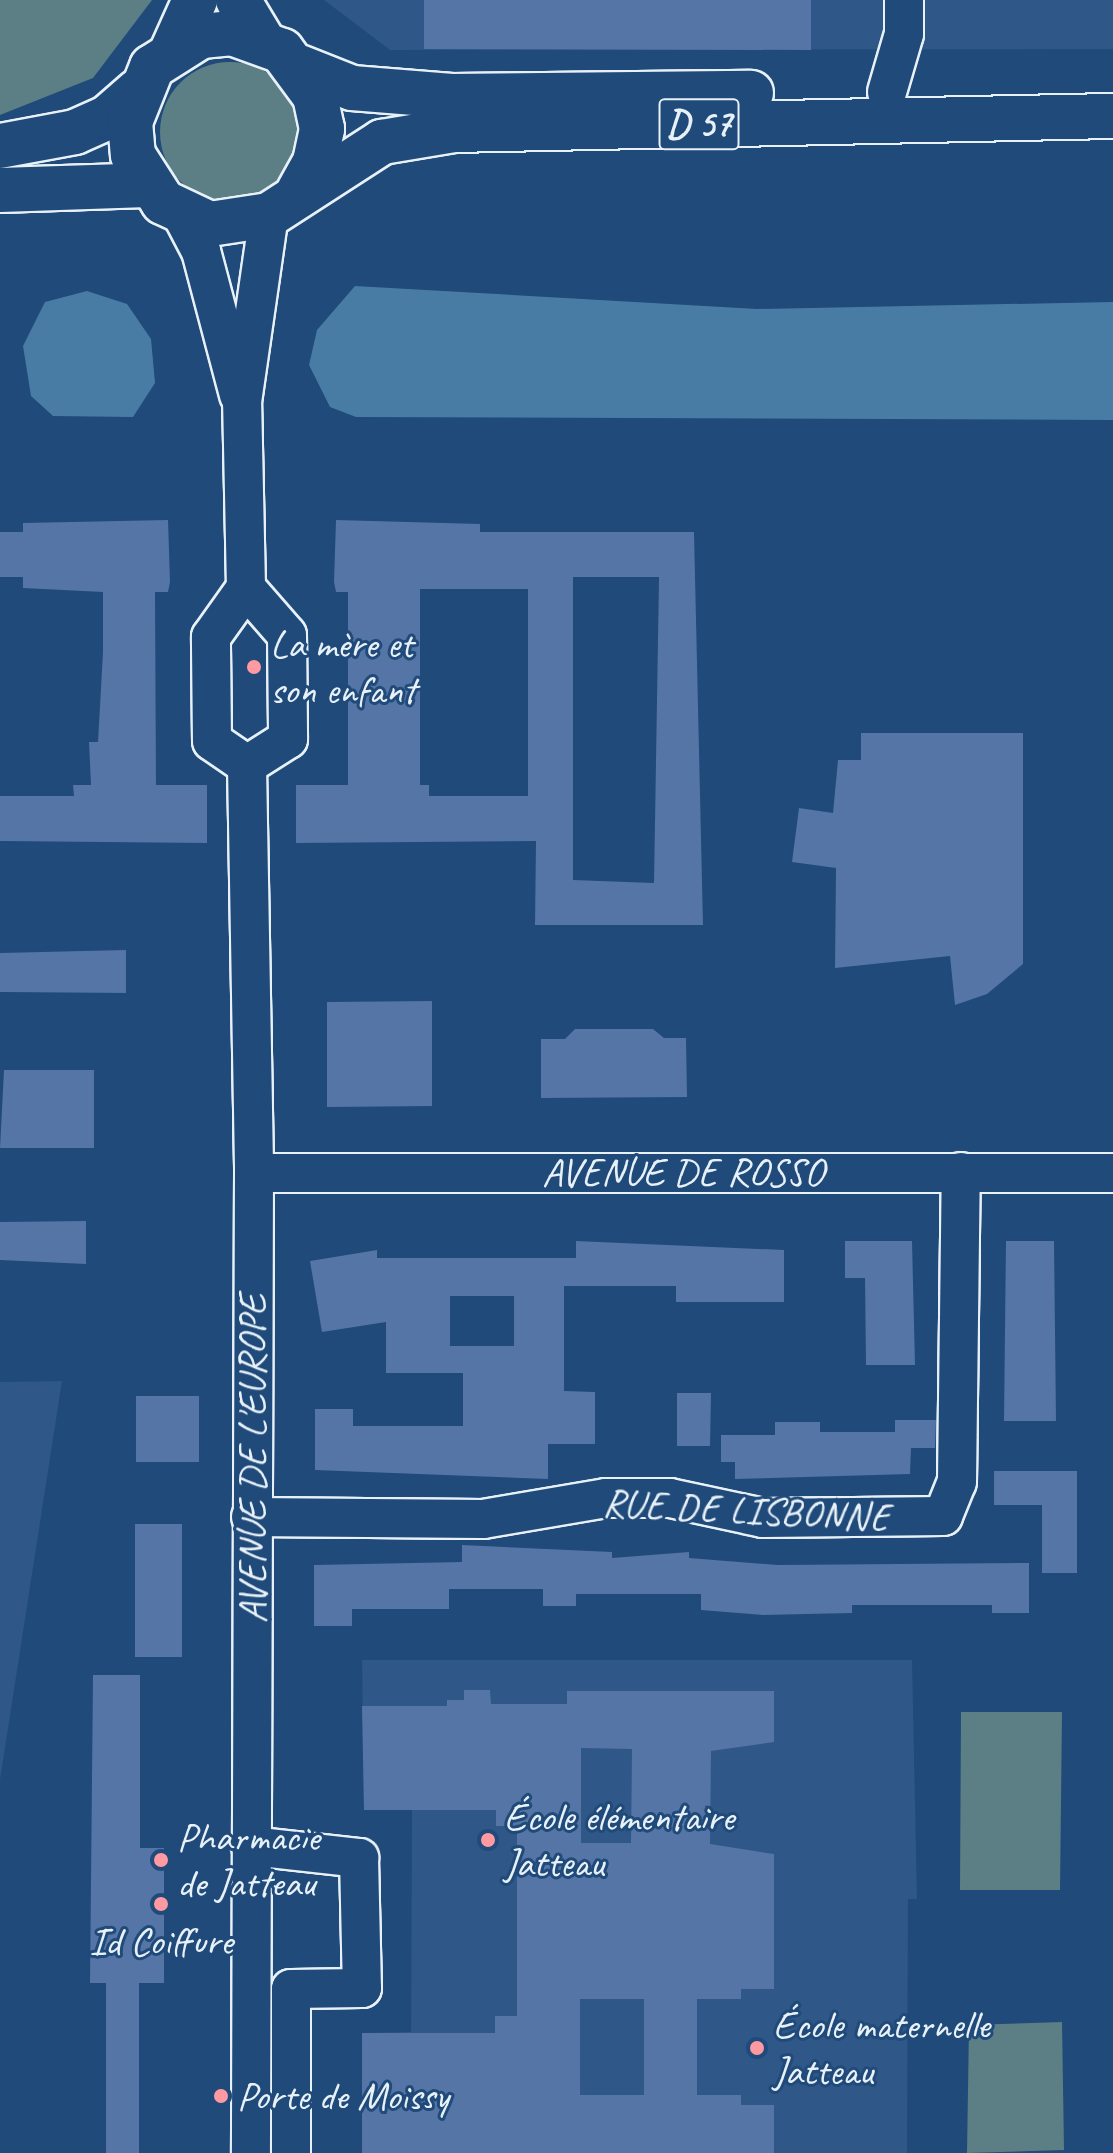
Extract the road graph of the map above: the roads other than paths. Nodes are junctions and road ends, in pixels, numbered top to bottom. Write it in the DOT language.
graph roads {
  1 [pos="195,0"];
  2 [pos="238,0"];
  3 [pos="904,0"];
  4 [pos="262,40"];
  5 [pos="173,49"];
  6 [pos="299,67"];
  7 [pos="138,91"];
  8 [pos="1113,91"];
  9 [pos="887,92"];
  10 [pos="1113,116"];
  11 [pos="0,146"];
  12 [pos="147,185"];
  13 [pos="0,190"];
  14 [pos="284,203"];
  15 [pos="182,215"];
  16 [pos="242,402"];
  17 [pos="246,588"];
  18 [pos="247,765"];
  19 [pos="961,1172"];
  20 [pos="254,1173"];
  21 [pos="1113,1173"];
  22 [pos="251,1517"];
  23 [pos="251,1846"];
  24 [pos="251,2153"];
  25 [pos="291,2153"];
  1 -- 5 [label="main road"];
  2 -- 4 [label="main road"];
  3 -- 9 [label="street"];
  4 -- 5 [label="main road"];
  4 -- 6 [label="main road"];
  5 -- 7 [label="main road"];
  6 -- 9 [label="main road, D 57"];
  6 -- 14 [label="main road"];
  7 -- 11 [label="main road"];
  7 -- 12 [label="main road"];
  8 -- 9 [label="main road, D 57"];
  10 -- 14 [label="main road, D 57"];
  12 -- 13 [label="main road"];
  12 -- 15 [label="main road"];
  14 -- 15 [label="main road"];
  14 -- 16 [label="street"];
  15 -- 16 [label="street"];
  16 -- 17 [label="street"];
  17 -- 18 [label="street"];
  17 -- 18 [label="street"];
  18 -- 20 [label="street, AVENUE DE L'EUROPE"];
  19 -- 20 [label="street, AVENUE DE ROSSO"];
  19 -- 21 [label="street, AVENUE DE ROSSO"];
  19 -- 22 [label="street, RUE DE LISBONNE"];
  20 -- 22 [label="street, AVENUE DE L'EUROPE"];
  22 -- 23 [label="street, AVENUE DE L'EUROPE"];
  23 -- 24 [label="street, AVENUE DE L'EUROPE"];
  23 -- 25 [label="street"];
}
